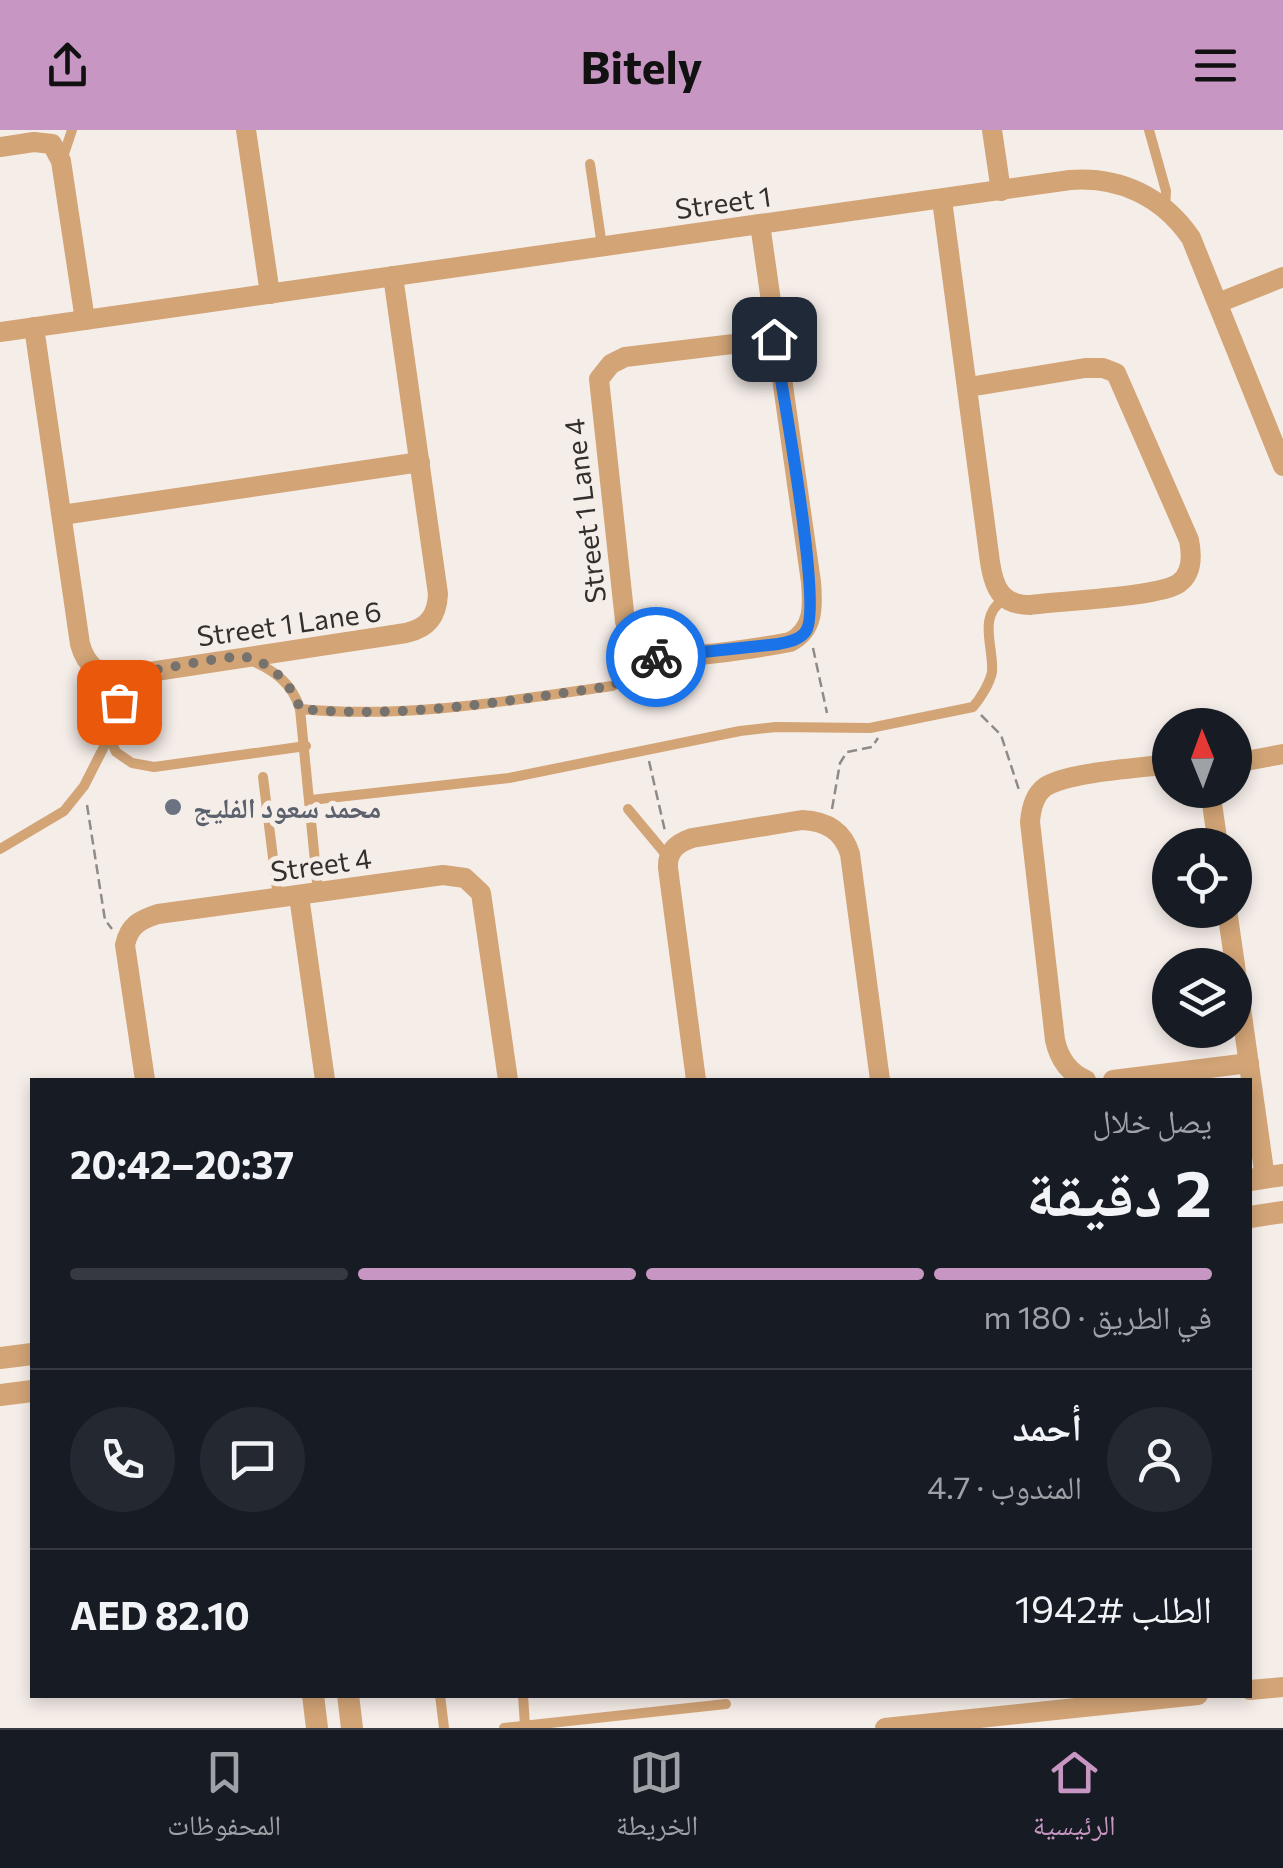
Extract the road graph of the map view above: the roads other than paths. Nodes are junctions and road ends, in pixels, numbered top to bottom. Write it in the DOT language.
graph roads {
  1 [pos="72,130"];
  2 [pos="246,130"];
  3 [pos="992,130"];
  4 [pos="1149,130"];
  5 [pos="0,146"];
  6 [pos="62,161"];
  7 [pos="590,164"];
  8 [pos="1001,192"];
  9 [pos="942,200"];
  10 [pos="1165,208"];
  11 [pos="760,224"];
  12 [pos="602,247"];
  13 [pos="394,276"];
  14 [pos="1283,277"];
  15 [pos="270,294"];
  16 [pos="1218,303"];
  17 [pos="85,320"];
  18 [pos="34,327"];
  19 [pos="0,332"];
  20 [pos="774,339"];
  21 [pos="969,387"];
  22 [pos="420,462"];
  23 [pos="1283,466"];
  24 [pos="62,516"];
  25 [pos="1004,599"];
  26 [pos="648,654"];
  27 [pos="244,657"];
  28 [pos="142,672"];
  29 [pos="300,709"];
  30 [pos="110,734"];
  31 [pos="306,746"];
  32 [pos="1283,754"];
  33 [pos="1252,760"];
  34 [pos="1152,767"];
  35 [pos="263,777"];
  36 [pos="311,800"];
  37 [pos="628,809"];
  38 [pos="0,849"];
  39 [pos="669,855"];
  40 [pos="299,896"];
  41 [pos="1247,1048"];
  42 [pos="1249,1064"];
  43 [pos="145,1078"];
  44 [pos="325,1078"];
  45 [pos="508,1078"];
  46 [pos="696,1078"];
  47 [pos="880,1078"];
  48 [pos="1082,1078"];
  49 [pos="1130,1078"];
  50 [pos="1251,1078"];
  51 [pos="1252,1084"];
  52 [pos="1266,1178"];
  53 [pos="1283,1212"];
  54 [pos="1252,1217"];
  55 [pos="30,1354"];
  56 [pos="0,1358"];
  57 [pos="30,1391"];
  58 [pos="0,1395"];
  59 [pos="1283,1687"];
  60 [pos="1252,1690"];
  61 [pos="314,1698"];
  62 [pos="348,1698"];
  63 [pos="440,1698"];
  64 [pos="522,1698"];
  65 [pos="1157,1698"];
  66 [pos="726,1704"];
  67 [pos="1034,1720"];
  68 [pos="526,1726"];
  69 [pos="317,1728"];
  70 [pos="352,1728"];
  71 [pos="444,1728"];
  72 [pos="504,1728"];
  73 [pos="884,1728"];
  1 -- 6 [label="lane"];
  2 -- 15 [label="street"];
  3 -- 8 [label="street"];
  4 -- 10 [label="lane"];
  5 -- 6 [label="street"];
  6 -- 17 [label="street"];
  7 -- 12 [label="lane"];
  8 -- 9 [label="street, Street 1"];
  8 -- 10 [label="street, Street 1"];
  9 -- 11 [label="street, Street 1"];
  9 -- 21 [label="street"];
  10 -- 16 [label="street, Street 1"];
  11 -- 12 [label="street, Street 1"];
  11 -- 20 [label="street"];
  12 -- 13 [label="street, Street 1"];
  13 -- 15 [label="street, Street 1"];
  13 -- 22 [label="street, Street 1 Lane 6"];
  14 -- 16 [label="street"];
  15 -- 17 [label="street, Street 1"];
  16 -- 23 [label="street, Street 1"];
  17 -- 18 [label="street, Street 1"];
  18 -- 19 [label="street, Street 1"];
  18 -- 24 [label="street, Street 1 Lane 6"];
  20 -- 26 [label="street"];
  20 -- 26 [label="street, Street 1 Lane 4"];
  21 -- 25 [label="street"];
  21 -- 25 [label="street"];
  22 -- 24 [label="street"];
  22 -- 27 [label="street, Street 1 Lane 6"];
  24 -- 28 [label="street, Street 1 Lane 6"];
  25 -- 36 [label="lane"];
  26 -- 29 [label="lane"];
  27 -- 28 [label="street, Street 1 Lane 6"];
  27 -- 29 [label="lane"];
  28 -- 30 [label="lane"];
  29 -- 31 [label="lane"];
  30 -- 31 [label="lane"];
  30 -- 38 [label="lane"];
  31 -- 36 [label="lane"];
  32 -- 33 [label="street"];
  34 -- 48 [label="street"];
  35 -- 40 [label="lane"];
  36 -- 40 [label="lane"];
  37 -- 39 [label="lane"];
  39 -- 46 [label="street"];
  39 -- 47 [label="street"];
  40 -- 43 [label="street, Street 4"];
  40 -- 44 [label="street"];
  40 -- 45 [label="street, Street 4"];
  41 -- 42 [label="street"];
  42 -- 49 [label="street"];
  42 -- 50 [label="street"];
  51 -- 52 [label="street"];
  53 -- 54 [label="street"];
  55 -- 56 [label="street"];
  57 -- 58 [label="street"];
  59 -- 60 [label="street"];
  61 -- 69 [label="street"];
  62 -- 70 [label="street"];
  63 -- 71 [label="lane"];
  64 -- 68 [label="lane"];
  65 -- 67 [label="street"];
  66 -- 68 [label="lane"];
  67 -- 73 [label="street"];
  68 -- 72 [label="lane"];
}
